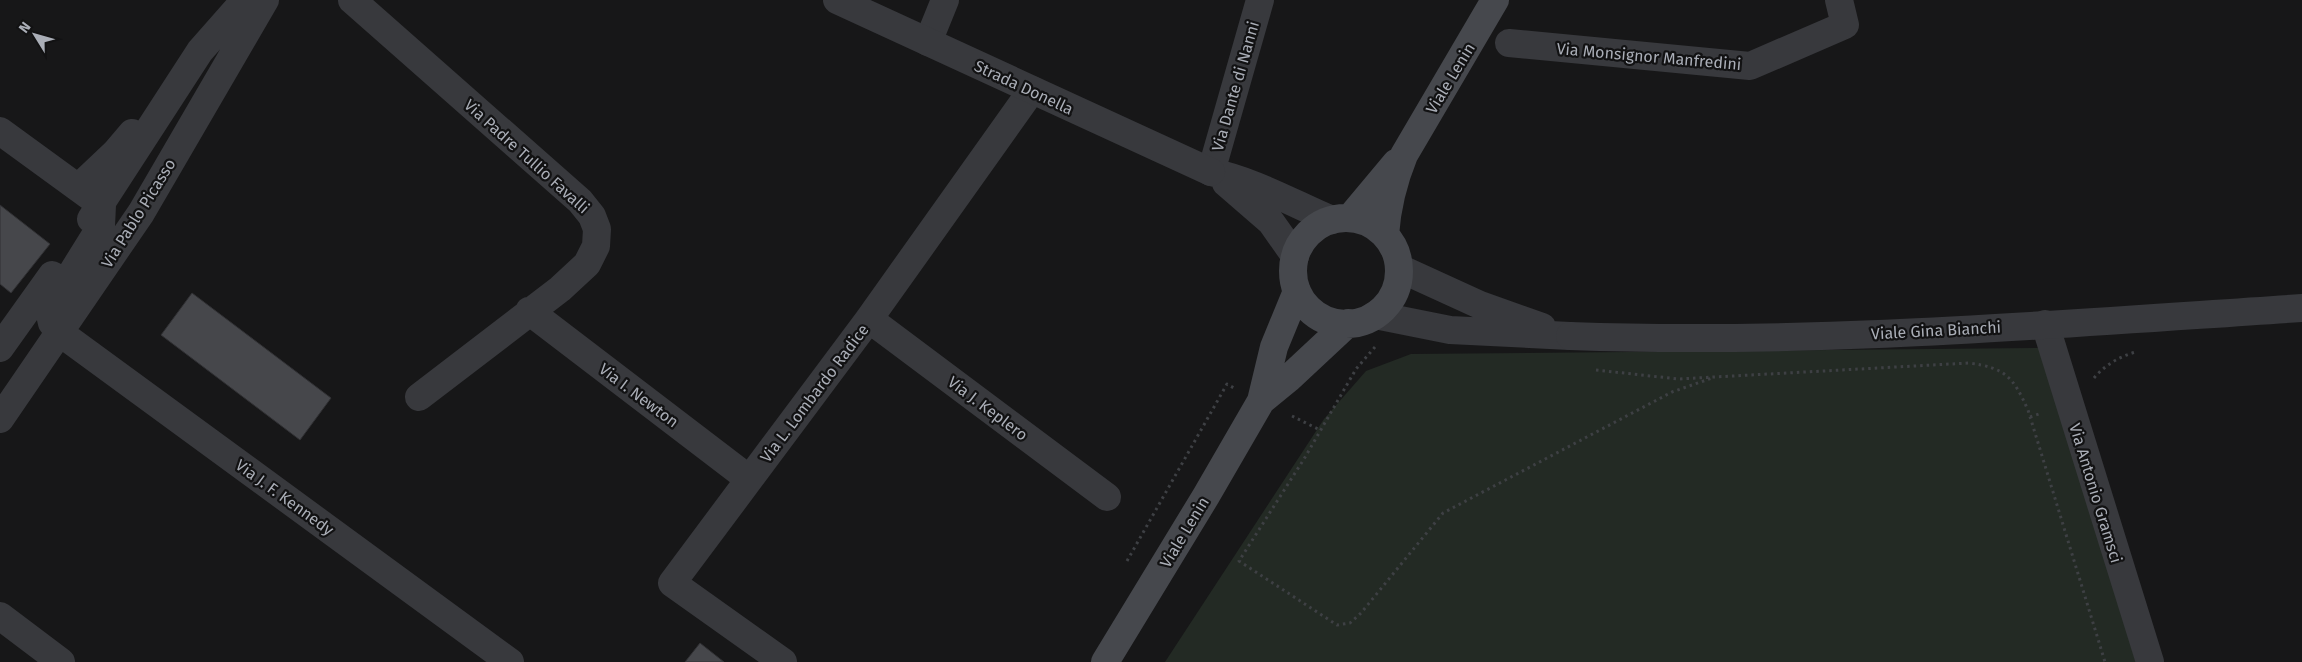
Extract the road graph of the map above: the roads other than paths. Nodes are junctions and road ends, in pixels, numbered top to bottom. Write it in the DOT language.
graph roads {
  1 [pos="245,0"];
  2 [pos="265,0"];
  3 [pos="352,0"];
  4 [pos="837,0"];
  5 [pos="945,0"];
  6 [pos="1260,0"];
  7 [pos="1495,0"];
  8 [pos="1839,0"];
  9 [pos="928,42"];
  10 [pos="1509,43"];
  11 [pos="200,51"];
  12 [pos="1032,90"];
  13 [pos="0,131"];
  14 [pos="1404,155"];
  15 [pos="1211,172"];
  16 [pos="78,188"];
  17 [pos="102,205"];
  18 [pos="1341,218"];
  19 [pos="133,226"];
  20 [pos="1385,235"];
  21 [pos="1296,256"];
  22 [pos="1399,268"];
  23 [pos="1298,292"];
  24 [pos="2302,308"];
  25 [pos="529,311"];
  26 [pos="1375,315"];
  27 [pos="869,320"];
  28 [pos="1348,323"];
  29 [pos="2045,324"];
  30 [pos="60,332"];
  31 [pos="1570,336"];
  32 [pos="4,343"];
  33 [pos="419,397"];
  34 [pos="1261,400"];
  35 [pos="0,419"];
  36 [pos="749,479"];
  37 [pos="1106,497"];
  38 [pos="0,616"];
  39 [pos="62,662"];
  40 [pos="510,662"];
  41 [pos="783,662"];
  42 [pos="1105,662"];
  43 [pos="2150,662"];
  1 -- 11 [label="street"];
  2 -- 19 [label="street, Via Pablo Picasso"];
  3 -- 25 [label="street, Via Padre Tullio Favalli"];
  4 -- 9 [label="street, Strada Donella"];
  5 -- 9 [label="street"];
  6 -- 15 [label="street, Via Dante di Nanni"];
  7 -- 14 [label="main road, Viale Lenin"];
  8 -- 10 [label="street, Via Monsignor Manfredini"];
  9 -- 12 [label="street, Strada Donella"];
  11 -- 16 [label="street"];
  11 -- 17 [label="street"];
  12 -- 15 [label="street, Strada Donella"];
  12 -- 27 [label="street, Via L. Lombardo Radice"];
  13 -- 16 [label="street"];
  14 -- 18 [label="main road, Viale Lenin"];
  14 -- 20 [label="main road, Viale Lenin"];
  15 -- 18 [label="street"];
  15 -- 21 [label="street"];
  16 -- 17 [label="street"];
  17 -- 19 [label="street"];
  17 -- 30 [label="street"];
  17 -- 32 [label="street"];
  18 -- 20 [label="main road"];
  18 -- 21 [label="main road, Viale Lenin"];
  19 -- 30 [label="street, Via Pablo Picasso"];
  20 -- 22 [label="main road, Viale Lenin"];
  21 -- 23 [label="main road, Viale Lenin"];
  22 -- 26 [label="main road, Viale Lenin"];
  22 -- 31 [label="street"];
  23 -- 28 [label="main road, Viale Lenin"];
  23 -- 34 [label="main road, Viale Lenin"];
  24 -- 29 [label="street, Viale Gina Bianchi"];
  25 -- 33 [label="street, Via Padre Tullio Favalli"];
  25 -- 36 [label="street, Via I. Newton"];
  26 -- 28 [label="main road, Viale Lenin"];
  26 -- 31 [label="street, Viale Gina Bianchi"];
  27 -- 36 [label="street, Via L. Lombardo Radice"];
  27 -- 37 [label="street, Via J. Keplero"];
  28 -- 34 [label="main road, Viale Lenin"];
  29 -- 31 [label="street, Viale Gina Bianchi"];
  29 -- 43 [label="street, Via Antonio Gramsci"];
  30 -- 32 [label="street"];
  30 -- 35 [label="street, Via Pablo Picasso"];
  30 -- 40 [label="street, Via J. F. Kennedy"];
  34 -- 42 [label="main road, Viale Lenin"];
  36 -- 41 [label="street, Via L. Lombardo Radice"];
  38 -- 39 [label="street"];
}
